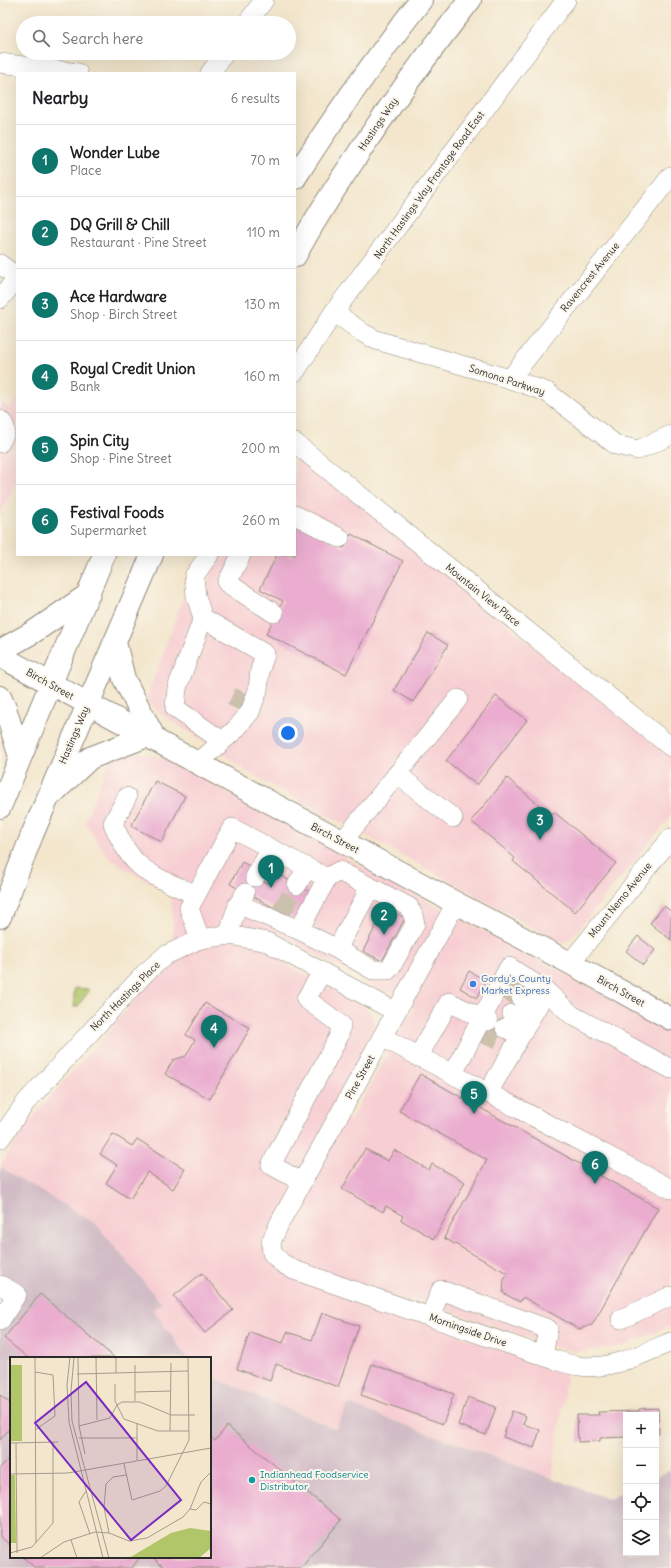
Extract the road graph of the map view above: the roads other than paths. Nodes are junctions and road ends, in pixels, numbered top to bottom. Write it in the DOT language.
graph roads {
  1 [pos="264,0"];
  2 [pos="421,0"];
  3 [pos="470,0"];
  4 [pos="566,0"];
  5 [pos="252,16"];
  6 [pos="220,60"];
  7 [pos="0,63"];
  8 [pos="70,72"];
  9 [pos="211,72"];
  10 [pos="296,176"];
  11 [pos="671,176"];
  12 [pos="296,254"];
  13 [pos="0,264"];
  14 [pos="16,277"];
  15 [pos="16,279"];
  16 [pos="0,299"];
  17 [pos="334,312"];
  18 [pos="296,370"];
  19 [pos="510,379"];
  20 [pos="0,420"];
  21 [pos="671,435"];
  22 [pos="0,443"];
  23 [pos="296,444"];
  24 [pos="296,516"];
  25 [pos="340,538"];
  26 [pos="104,556"];
  27 [pos="152,556"];
  28 [pos="241,556"];
  29 [pos="202,565"];
  30 [pos="230,578"];
  31 [pos="89,594"];
  32 [pos="274,613"];
  33 [pos="203,618"];
  34 [pos="115,642"];
  35 [pos="0,651"];
  36 [pos="0,656"];
  37 [pos="260,670"];
  38 [pos="51,684"];
  39 [pos="244,692"];
  40 [pos="0,697"];
  41 [pos="458,700"];
  42 [pos="87,704"];
  43 [pos="236,708"];
  44 [pos="152,738"];
  45 [pos="222,741"];
  46 [pos="671,747"];
  47 [pos="20,757"];
  48 [pos="198,763"];
  49 [pos="397,774"];
  50 [pos="127,797"];
  51 [pos="46,799"];
  52 [pos="0,807"];
  53 [pos="453,818"];
  54 [pos="671,838"];
  55 [pos="342,842"];
  56 [pos="271,849"];
  57 [pos="307,868"];
  58 [pos="327,878"];
  59 [pos="297,885"];
  60 [pos="370,888"];
  61 [pos="246,891"];
  62 [pos="196,895"];
  63 [pos="456,903"];
  64 [pos="279,916"];
  65 [pos="0,917"];
  66 [pos="299,930"];
  67 [pos="229,934"];
  68 [pos="200,939"];
  69 [pos="267,942"];
  70 [pos="330,946"];
  71 [pos="570,963"];
  72 [pos="316,969"];
  73 [pos="546,991"];
  74 [pos="396,1012"];
  75 [pos="503,1018"];
  76 [pos="671,1019"];
  77 [pos="382,1037"];
  78 [pos="418,1056"];
  79 [pos="671,1069"];
  80 [pos="452,1074"];
  81 [pos="488,1093"];
  82 [pos="0,1139"];
  83 [pos="302,1182"];
  84 [pos="671,1189"];
  85 [pos="272,1253"];
  86 [pos="0,1285"];
  87 [pos="671,1296"];
  88 [pos="430,1317"];
  89 [pos="621,1319"];
  90 [pos="0,1321"];
  91 [pos="671,1342"];
  92 [pos="543,1356"];
  1 -- 5 [label="street"];
  2 -- 10 [label="main road"];
  3 -- 12 [label="main road, Hastings Way"];
  4 -- 17 [label="street, North Hastings Way Frontage Road East"];
  6 -- 9 [label="street"];
  7 -- 8 [label="street"];
  11 -- 19 [label="street, Ravencrest Avenue"];
  13 -- 14 [label="street"];
  15 -- 16 [label="street"];
  17 -- 18 [label="street, North Hastings Way Frontage Road East"];
  17 -- 19 [label="street, Somona Parkway"];
  19 -- 21 [label="street, Somona Parkway"];
  20 -- 22 [label="street"];
  23 -- 46 [label="street, Mountain View Place"];
  24 -- 25 [label="street"];
  26 -- 31 [label="main road"];
  27 -- 34 [label="main road, Hastings Way"];
  28 -- 30 [label="street"];
  29 -- 30 [label="street"];
  29 -- 33 [label="street"];
  30 -- 32 [label="street"];
  31 -- 35 [label="main road"];
  31 -- 38 [label="main road"];
  33 -- 37 [label="street"];
  33 -- 45 [label="street"];
  34 -- 42 [label="main road, Hastings Way"];
  34 -- 44 [label="main road"];
  36 -- 38 [label="main road, Birch Street"];
  37 -- 39 [label="street"];
  37 -- 45 [label="street"];
  38 -- 42 [label="main road, Birch Street"];
  38 -- 47 [label="main road"];
  40 -- 47 [label="main road"];
  41 -- 49 [label="street"];
  42 -- 44 [label="main road, Birch Street"];
  42 -- 51 [label="main road, Hastings Way"];
  43 -- 45 [label="street"];
  44 -- 48 [label="main road, Birch Street"];
  44 -- 51 [label="main road"];
  45 -- 48 [label="street"];
  47 -- 52 [label="main road"];
  48 -- 55 [label="main road, Birch Street"];
  49 -- 53 [label="street"];
  49 -- 55 [label="street"];
  50 -- 62 [label="street"];
  51 -- 65 [label="main road, Hastings Way"];
  54 -- 71 [label="street, Mount Nemo Avenue"];
  55 -- 63 [label="main road, Birch Street"];
  56 -- 57 [label="street"];
  56 -- 61 [label="street"];
  56 -- 62 [label="street"];
  57 -- 58 [label="street"];
  57 -- 59 [label="street"];
  58 -- 60 [label="street"];
  58 -- 66 [label="street"];
  60 -- 70 [label="street"];
  60 -- 70 [label="street"];
  61 -- 64 [label="street"];
  61 -- 67 [label="street"];
  62 -- 68 [label="street"];
  63 -- 71 [label="main road, Birch Street"];
  63 -- 74 [label="street, Pine Street"];
  64 -- 66 [label="street"];
  64 -- 69 [label="street"];
  66 -- 70 [label="street"];
  67 -- 68 [label="street, North Hastings Place"];
  67 -- 69 [label="street, North Hastings Place"];
  68 -- 82 [label="street, North Hastings Place"];
  69 -- 72 [label="street, North Hastings Place"];
  70 -- 72 [label="street"];
  71 -- 76 [label="main road, Birch Street"];
  72 -- 74 [label="street, North Hastings Place"];
  72 -- 83 [label="street"];
  73 -- 75 [label="street"];
  73 -- 75 [label="street"];
  73 -- 79 [label="street"];
  74 -- 77 [label="street, Pine Street"];
  75 -- 78 [label="street"];
  75 -- 80 [label="street"];
  75 -- 81 [label="street"];
  77 -- 78 [label="street"];
  77 -- 83 [label="street, Pine Street"];
  78 -- 80 [label="street"];
  80 -- 81 [label="street"];
  81 -- 84 [label="street"];
  83 -- 85 [label="street, Pine Street"];
  85 -- 88 [label="street, Morningside Drive"];
  86 -- 90 [label="street"];
  87 -- 89 [label="street"];
  88 -- 92 [label="street, Morningside Drive"];
  88 -- 92 [label="street"];
  91 -- 92 [label="street, Morningside Drive"];
}
